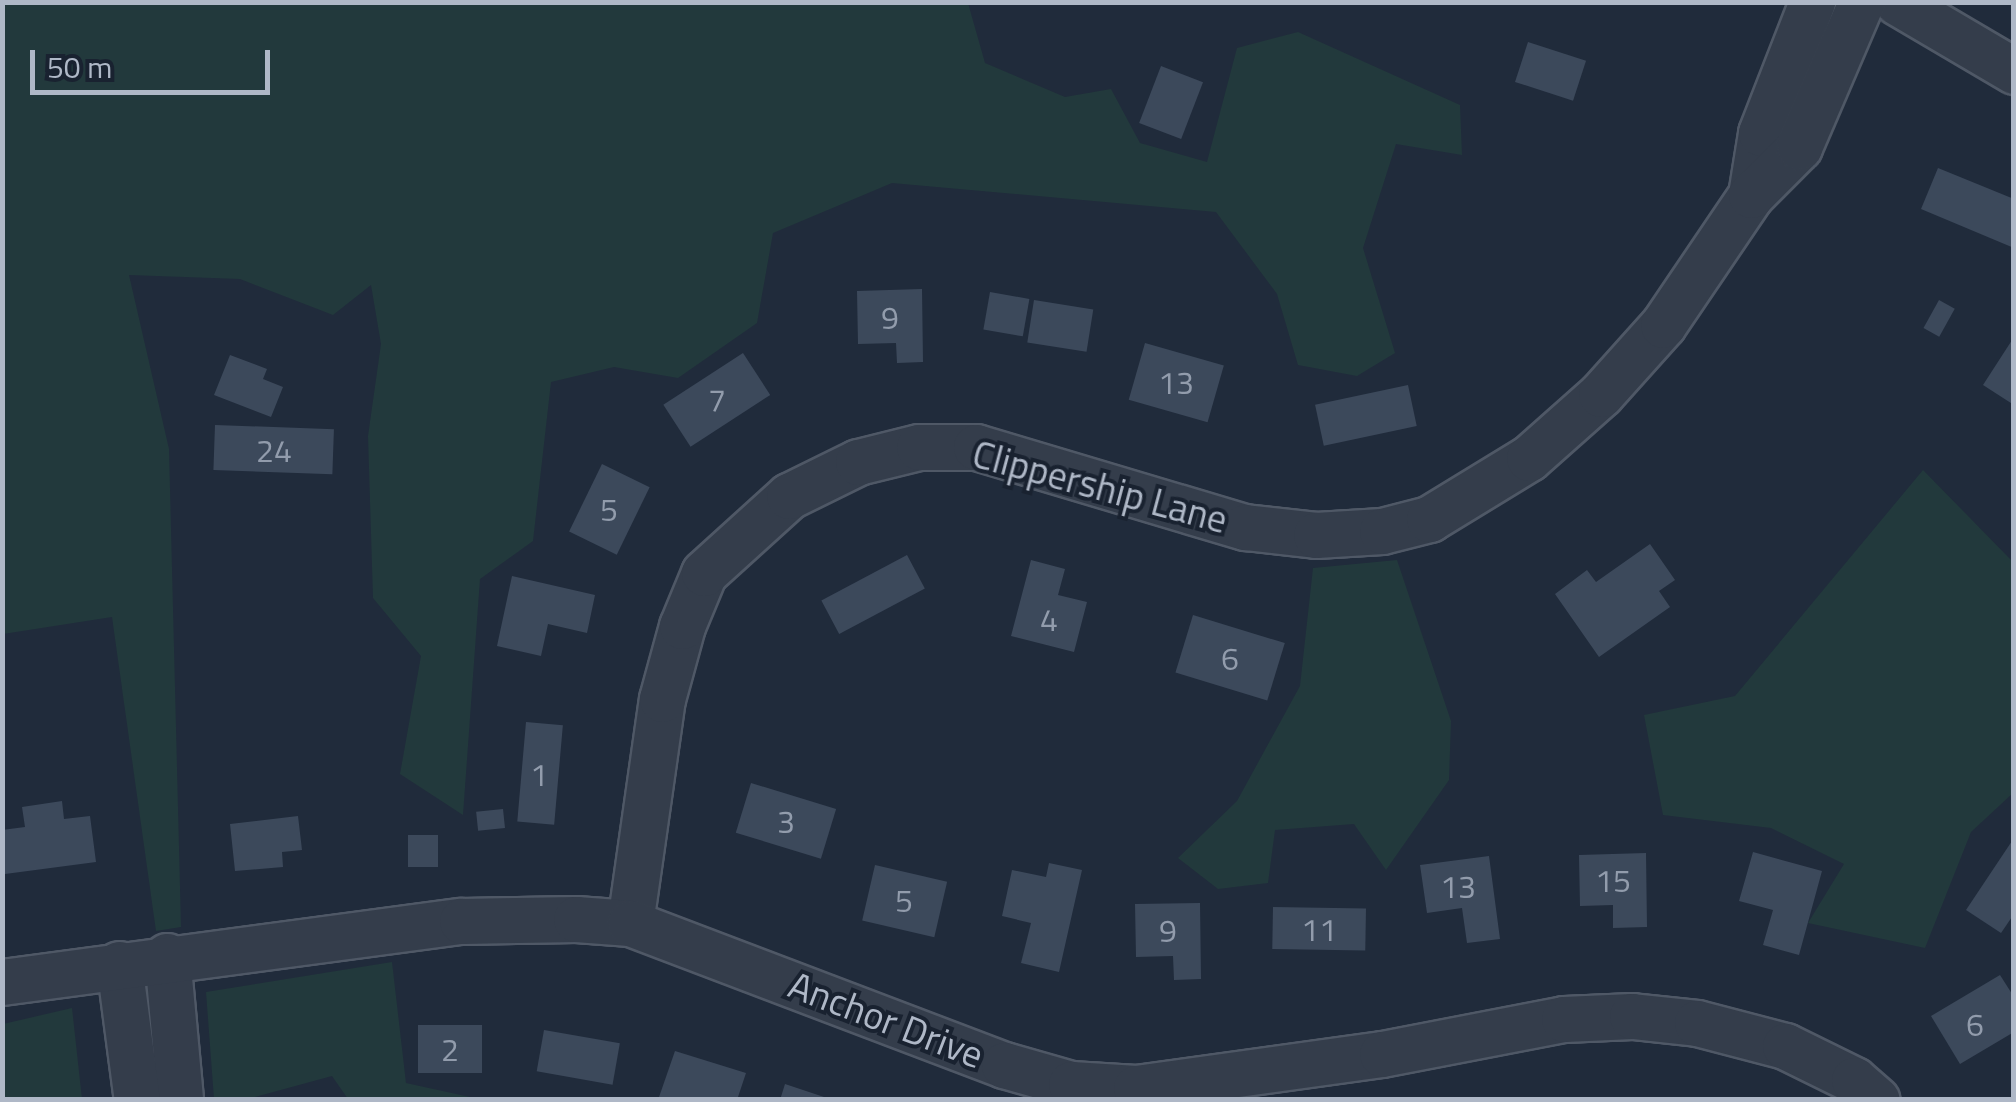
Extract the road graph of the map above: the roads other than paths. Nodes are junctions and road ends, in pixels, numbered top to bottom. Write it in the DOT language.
graph roads {
  1 [pos="1812,2"];
  2 [pos="1861,2"];
  3 [pos="1897,2"];
  4 [pos="2014,71"];
  5 [pos="1751,195"];
  6 [pos="630,923"];
  7 [pos="167,956"];
  8 [pos="119,964"];
  9 [pos="2,982"];
  10 [pos="996,1082"];
  11 [pos="137,1100"];
  12 [pos="180,1100"];
  13 [pos="1876,1100"];
  1 -- 5 [label="street, Clippership Lane"];
  2 -- 5 [label="street, Clippership Lane"];
  3 -- 4 [label="street"];
  5 -- 6 [label="street, Clippership Lane"];
  6 -- 7 [label="street, Anchor Drive"];
  6 -- 10 [label="street, Anchor Drive"];
  7 -- 8 [label="street, Anchor Drive"];
  7 -- 12 [label="street"];
  8 -- 9 [label="street, Anchor Drive"];
  8 -- 11 [label="street"];
  10 -- 13 [label="street, Anchor Drive"];
}
